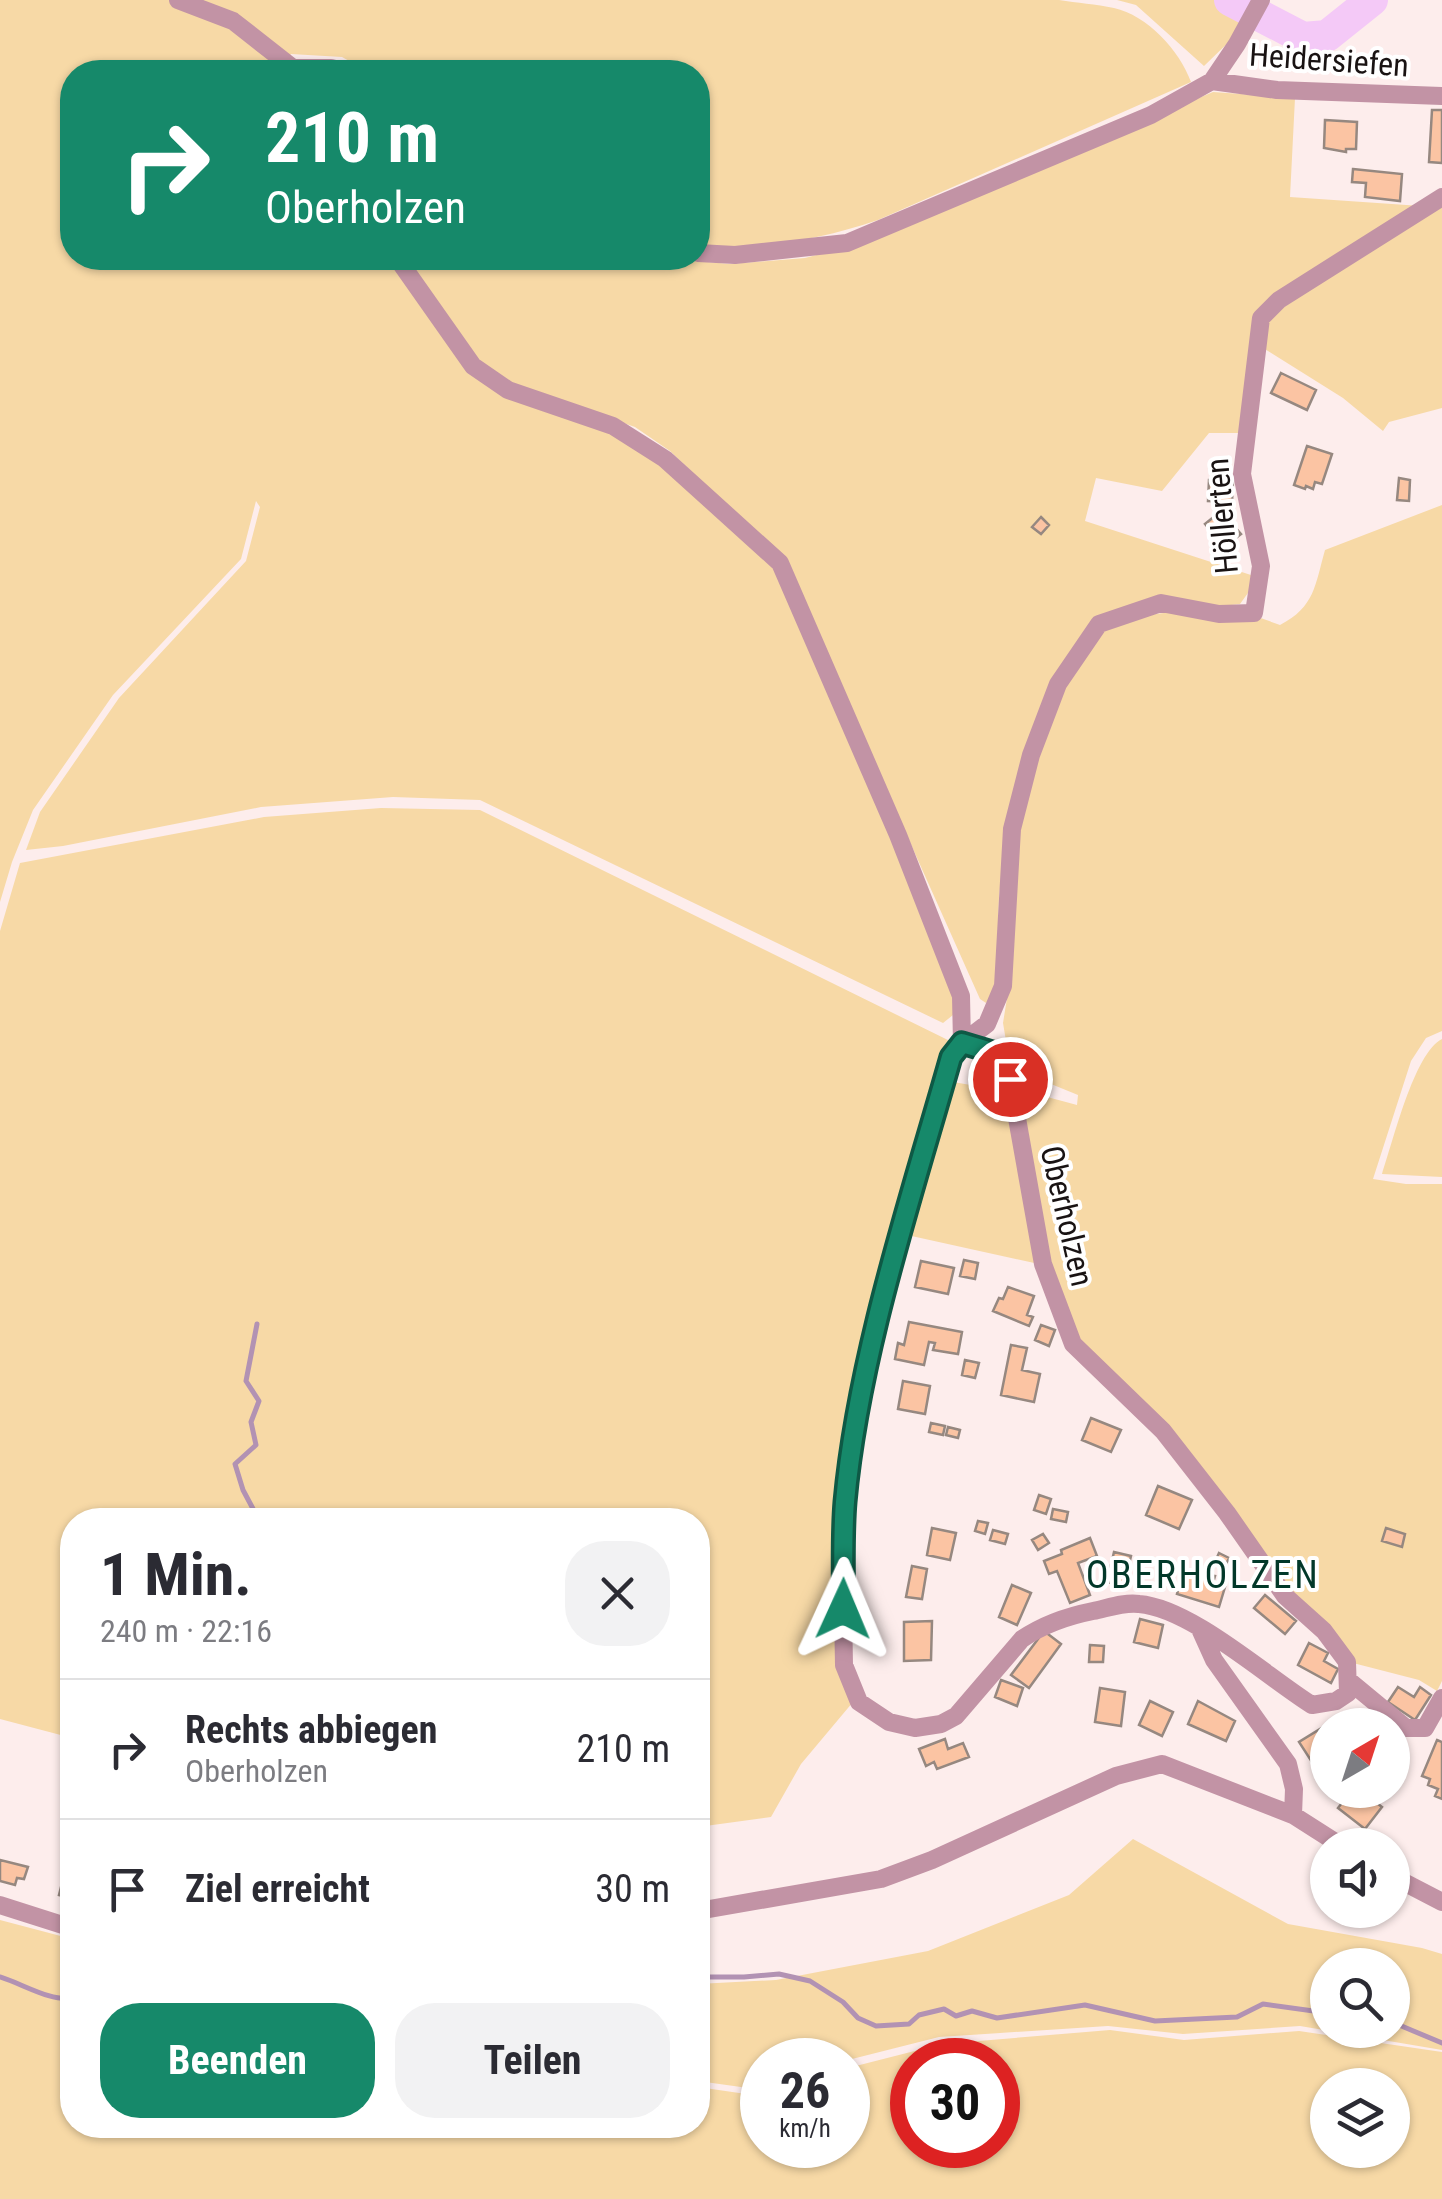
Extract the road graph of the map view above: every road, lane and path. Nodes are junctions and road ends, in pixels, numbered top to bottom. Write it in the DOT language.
graph roads {
  1 [pos="178,0"];
  2 [pos="1261,0"];
  3 [pos="281,60"];
  4 [pos="1212,80"];
  5 [pos="1442,96"];
  6 [pos="1442,198"];
  7 [pos="710,254"];
  8 [pos="405,270"];
  9 [pos="962,1043"];
  10 [pos="1200,1629"];
  11 [pos="1348,1680"];
  12 [pos="1442,1698"];
  13 [pos="1293,1816"];
  14 [pos="1312,1828"];
  15 [pos="1410,1885"];
  16 [pos="1442,1902"];
  17 [pos="0,1904"];
  18 [pos="710,1909"];
  19 [pos="60,1924"];
  1 -- 3 [label="street"];
  2 -- 4 [label="street"];
  4 -- 5 [label="street, Heidersiefen"];
  4 -- 7 [label="street"];
  6 -- 9 [label="street, Höllerten"];
  8 -- 9 [label="street"];
  9 -- 10 [label="street"];
  9 -- 11 [label="street, Oberholzen"];
  10 -- 11 [label="street"];
  10 -- 13 [label="street"];
  11 -- 12 [label="street, Oberholzen"];
  13 -- 14 [label="street"];
  13 -- 18 [label="street"];
  15 -- 16 [label="street"];
  17 -- 19 [label="street"];
}
